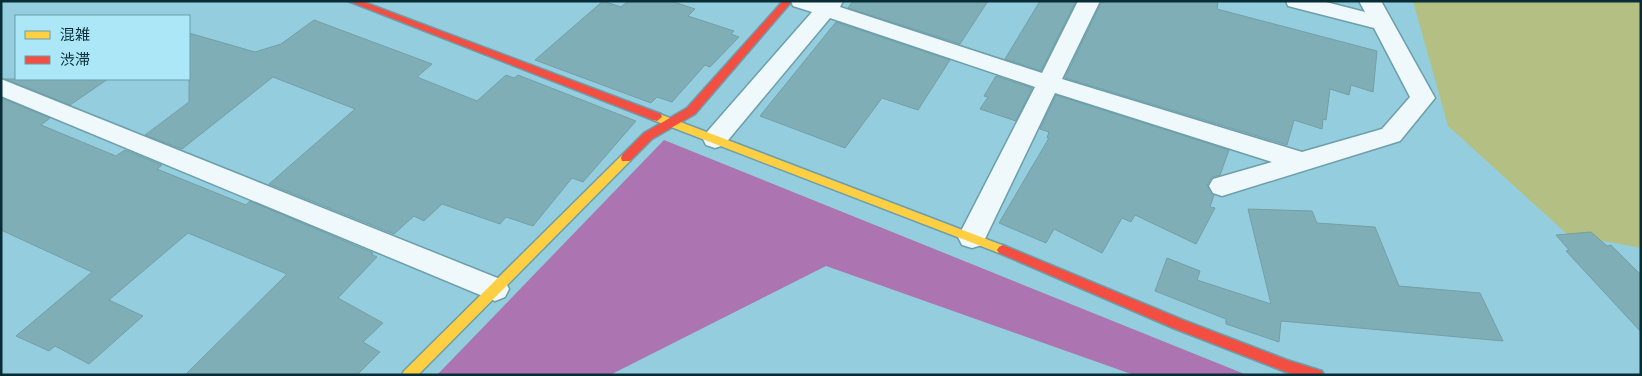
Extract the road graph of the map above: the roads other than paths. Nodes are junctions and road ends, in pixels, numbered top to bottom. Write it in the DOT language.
graph roads {
  1 [pos="352,1"];
  2 [pos="788,1"];
  3 [pos="801,1"];
  4 [pos="1090,1"];
  5 [pos="1296,1"];
  6 [pos="1370,1"];
  7 [pos="379,5"];
  8 [pos="829,6"];
  9 [pos="1384,24"];
  10 [pos="1048,83"];
  11 [pos="1,87"];
  12 [pos="670,122"];
  13 [pos="714,139"];
  14 [pos="1302,162"];
  15 [pos="1222,186"];
  16 [pos="972,237"];
  17 [pos="495,289"];
  18 [pos="409,375"];
  19 [pos="1318,375"];
  1 -- 7 [label="street"];
  2 -- 12 [label="street"];
  3 -- 8 [label="street"];
  4 -- 10 [label="street"];
  5 -- 9 [label="street"];
  6 -- 9 [label="street"];
  7 -- 12 [label="street"];
  8 -- 10 [label="street"];
  8 -- 13 [label="street"];
  9 -- 14 [label="street"];
  10 -- 14 [label="street"];
  10 -- 16 [label="street"];
  11 -- 17 [label="street"];
  12 -- 13 [label="street"];
  12 -- 17 [label="street"];
  13 -- 16 [label="street"];
  14 -- 15 [label="street"];
  16 -- 19 [label="street"];
  17 -- 18 [label="street"];
}
